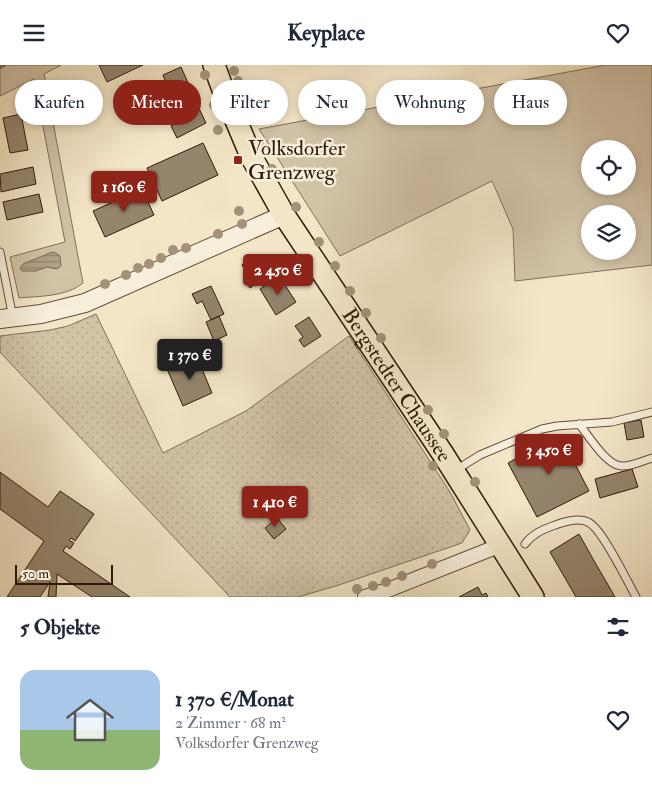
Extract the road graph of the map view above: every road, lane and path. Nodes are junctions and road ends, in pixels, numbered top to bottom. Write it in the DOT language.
graph roads {
  1 [pos="214,65"];
  2 [pos="284,215"];
  3 [pos="0,252"];
  4 [pos="7,319"];
  5 [pos="652,412"];
  6 [pos="579,424"];
  7 [pos="652,458"];
  8 [pos="454,471"];
  9 [pos="525,543"];
  10 [pos="501,545"];
  11 [pos="365,597"];
  12 [pos="533,597"];
  13 [pos="636,597"];
  1 -- 2 [label="main road, Bergstedter Chaussee"];
  2 -- 4 [label="street"];
  2 -- 8 [label="main road, Bergstedter Chaussee"];
  3 -- 4 [label="lane"];
  5 -- 6 [label="lane"];
  6 -- 7 [label="lane"];
  6 -- 8 [label="lane"];
  8 -- 10 [label="main road, Bergstedter Chaussee"];
  9 -- 13 [label="lane"];
  10 -- 11 [label="street"];
  10 -- 12 [label="main road, Bergstedter Chaussee"];
}
